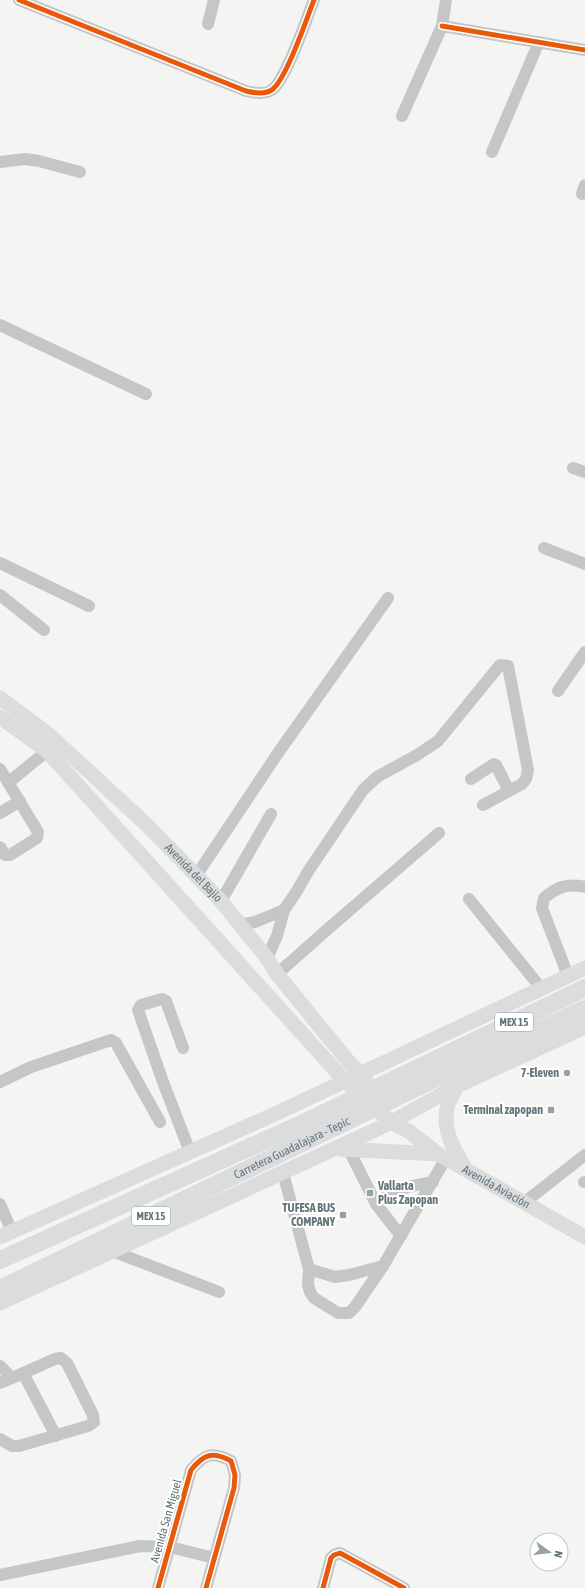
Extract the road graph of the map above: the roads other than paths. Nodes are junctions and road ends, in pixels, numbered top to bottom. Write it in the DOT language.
graph roads {
  1 [pos="19,0"];
  2 [pos="214,0"];
  3 [pos="314,0"];
  4 [pos="446,0"];
  5 [pos="208,24"];
  6 [pos="442,26"];
  7 [pos="539,42"];
  8 [pos="585,50"];
  9 [pos="402,116"];
  10 [pos="492,152"];
  11 [pos="0,162"];
  12 [pos="80,172"];
  13 [pos="0,325"];
  14 [pos="146,394"];
  15 [pos="544,548"];
  16 [pos="0,563"];
  17 [pos="585,564"];
  18 [pos="0,595"];
  19 [pos="388,598"];
  20 [pos="89,606"];
  21 [pos="44,630"];
  22 [pos="585,652"];
  23 [pos="558,691"];
  24 [pos="0,698"];
  25 [pos="0,717"];
  26 [pos="47,751"];
  27 [pos="0,769"];
  28 [pos="471,779"];
  29 [pos="9,782"];
  30 [pos="509,791"];
  31 [pos="20,801"];
  32 [pos="484,805"];
  33 [pos="0,813"];
  34 [pos="271,814"];
  35 [pos="439,833"];
  36 [pos="0,847"];
  37 [pos="196,876"];
  38 [pos="585,887"];
  39 [pos="469,899"];
  40 [pos="221,901"];
  41 [pos="284,910"];
  42 [pos="239,925"];
  43 [pos="267,958"];
  44 [pos="585,968"];
  45 [pos="277,974"];
  46 [pos="568,976"];
  47 [pos="541,988"];
  48 [pos="585,988"];
  49 [pos="585,1009"];
  50 [pos="585,1027"];
  51 [pos="437,1037"];
  52 [pos="183,1048"];
  53 [pos="450,1071"];
  54 [pos="360,1074"];
  55 [pos="345,1081"];
  56 [pos="0,1082"];
  57 [pos="275,1114"];
  58 [pos="405,1115"];
  59 [pos="160,1122"];
  60 [pos="391,1122"];
  61 [pos="410,1132"];
  62 [pos="348,1148"];
  63 [pos="333,1150"];
  64 [pos="190,1152"];
  65 [pos="585,1155"];
  66 [pos="442,1156"];
  67 [pos="466,1168"];
  68 [pos="290,1170"];
  69 [pos="433,1182"];
  70 [pos="525,1202"];
  71 [pos="0,1204"];
  72 [pos="376,1204"];
  73 [pos="6,1235"];
  74 [pos="401,1236"];
  75 [pos="585,1237"];
  76 [pos="112,1251"];
  77 [pos="0,1260"];
  78 [pos="383,1266"];
  79 [pos="309,1270"];
  80 [pos="0,1289"];
  81 [pos="219,1292"];
  82 [pos="0,1303"];
  83 [pos="0,1366"];
  84 [pos="17,1375"];
  85 [pos="0,1383"];
  86 [pos="56,1436"];
  87 [pos="0,1439"];
  88 [pos="170,1546"];
  89 [pos="214,1558"];
  90 [pos="0,1575"];
  91 [pos="158,1588"];
  92 [pos="206,1588"];
  93 [pos="324,1588"];
  94 [pos="404,1588"];
  1 -- 3 [label="street"];
  2 -- 5 [label="street"];
  4 -- 6 [label="street"];
  6 -- 7 [label="street"];
  6 -- 9 [label="street"];
  7 -- 8 [label="street"];
  7 -- 10 [label="street"];
  11 -- 12 [label="street"];
  13 -- 14 [label="street"];
  15 -- 17 [label="street"];
  16 -- 20 [label="street"];
  18 -- 21 [label="street"];
  19 -- 37 [label="street"];
  22 -- 23 [label="street"];
  24 -- 37 [label="main road, Avenida del Bajío"];
  25 -- 26 [label="main road, Avenida del Bajío"];
  26 -- 29 [label="street"];
  26 -- 55 [label="main road, Avenida del Bajío"];
  27 -- 29 [label="street"];
  28 -- 30 [label="street"];
  29 -- 31 [label="street"];
  30 -- 32 [label="street"];
  30 -- 41 [label="street"];
  31 -- 33 [label="street"];
  31 -- 36 [label="street"];
  34 -- 40 [label="street"];
  35 -- 45 [label="street"];
  37 -- 40 [label="main road, Avenida del Bajío"];
  38 -- 46 [label="street"];
  39 -- 47 [label="street"];
  40 -- 42 [label="main road, Avenida del Bajío"];
  41 -- 42 [label="street"];
  41 -- 43 [label="street"];
  42 -- 43 [label="main road, Avenida del Bajío"];
  43 -- 45 [label="main road, Avenida del Bajío"];
  44 -- 46 [label="main road"];
  45 -- 54 [label="main road, Avenida del Bajío"];
  46 -- 47 [label="main road"];
  47 -- 51 [label="main road"];
  48 -- 53 [label="highway, Carretera Guadalajara - Tepic / MEX 15"];
  49 -- 53 [label="highway, Carretera Guadalajara - Tepic / MEX 15"];
  50 -- 53 [label="main road"];
  51 -- 53 [label="main road"];
  51 -- 54 [label="main road"];
  52 -- 64 [label="street"];
  53 -- 58 [label="main road"];
  53 -- 67 [label="main road"];
  53 -- 77 [label="highway, Carretera Guadalajara - Tepic / MEX 15"];
  53 -- 80 [label="highway, Carretera Guadalajara - Tepic / MEX 15"];
  54 -- 55 [label="main road"];
  54 -- 58 [label="main road"];
  55 -- 57 [label="main road"];
  55 -- 60 [label="main road, Avenida Aviación"];
  56 -- 59 [label="street"];
  57 -- 64 [label="main road"];
  57 -- 68 [label="main road"];
  58 -- 60 [label="main road"];
  58 -- 61 [label="main road"];
  60 -- 61 [label="main road, Avenida Aviación"];
  60 -- 63 [label="main road"];
  61 -- 66 [label="main road, Avenida Aviación"];
  62 -- 63 [label="main road"];
  62 -- 66 [label="main road"];
  62 -- 72 [label="street"];
  63 -- 68 [label="main road"];
  64 -- 73 [label="main road"];
  65 -- 70 [label="street"];
  66 -- 67 [label="main road, Avenida Aviación"];
  66 -- 69 [label="street"];
  67 -- 70 [label="main road, Avenida Aviación"];
  68 -- 76 [label="main road"];
  68 -- 79 [label="street"];
  69 -- 72 [label="street"];
  69 -- 74 [label="street"];
  70 -- 75 [label="main road, Avenida Aviación"];
  71 -- 73 [label="street"];
  72 -- 74 [label="street"];
  74 -- 78 [label="street"];
  76 -- 81 [label="street"];
  76 -- 82 [label="main road"];
  78 -- 79 [label="street"];
  78 -- 79 [label="street"];
  83 -- 84 [label="street"];
  84 -- 85 [label="street"];
  84 -- 86 [label="street"];
  84 -- 86 [label="street"];
  86 -- 87 [label="street"];
  88 -- 89 [label="street"];
  88 -- 89 [label="street, Avenida San Miguel"];
  88 -- 90 [label="street"];
  88 -- 91 [label="street, Avenida San Miguel"];
  89 -- 92 [label="street, Avenida San Miguel"];
  93 -- 94 [label="street"];
}
